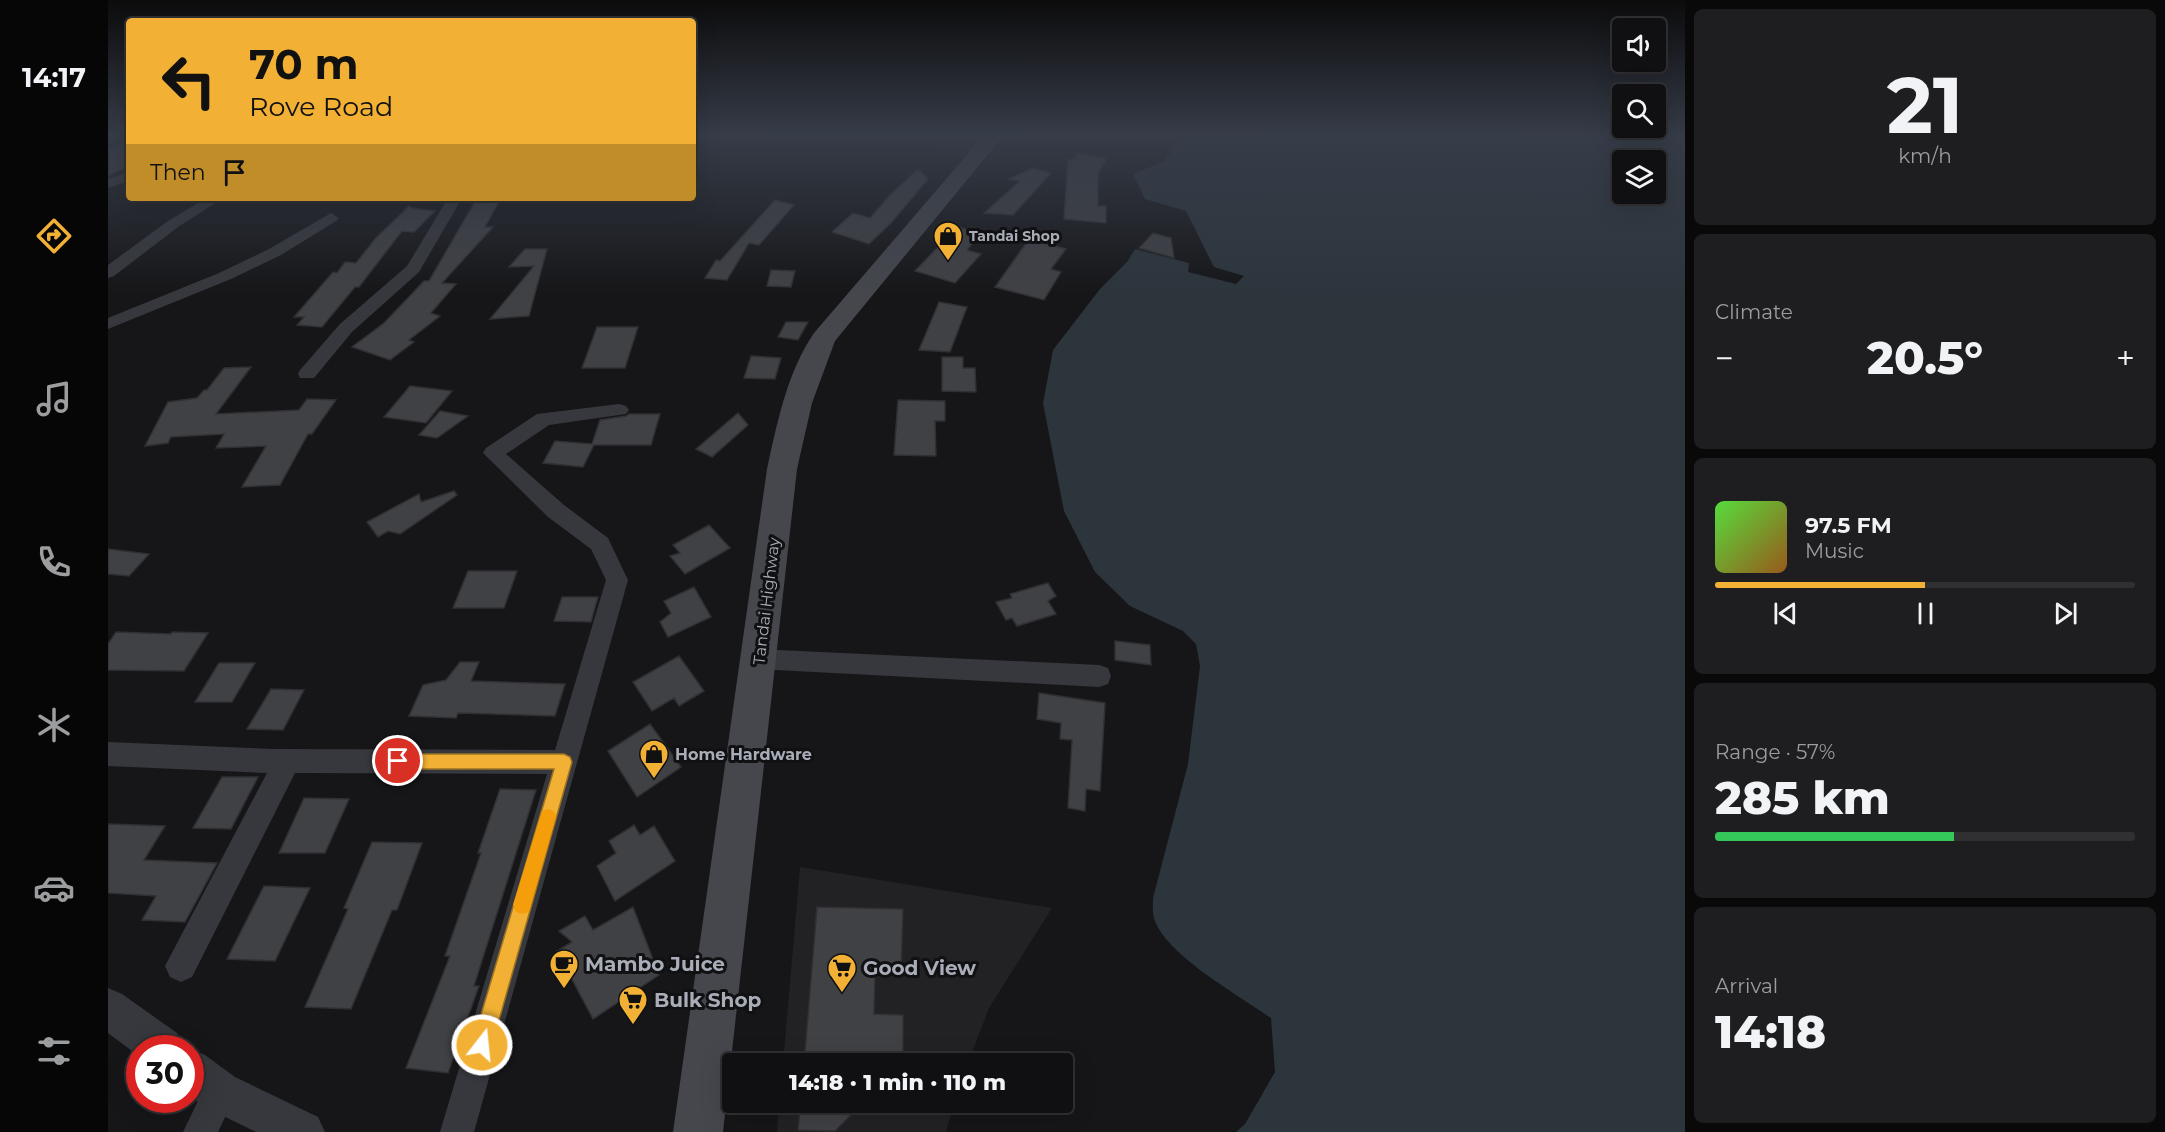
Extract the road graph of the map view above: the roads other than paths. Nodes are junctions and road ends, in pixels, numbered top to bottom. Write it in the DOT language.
graph roads {
  1 [pos="948,189"];
  2 [pos="211,201"];
  3 [pos="453,201"];
  4 [pos="331,218"];
  5 [pos="108,273"];
  6 [pos="108,324"];
  7 [pos="307,374"];
  8 [pos="619,410"];
  9 [pos="758,659"];
  10 [pos="1098,676"];
  11 [pos="108,754"];
  12 [pos="280,761"];
  13 [pos="564,762"];
  14 [pos="181,966"];
  15 [pos="108,1008"];
  16 [pos="144,1035"];
  17 [pos="205,1081"];
  18 [pos="200,1132"];
  19 [pos="303,1132"];
  20 [pos="457,1132"];
  21 [pos="698,1132"];
  1 -- 9 [label="main road, Tandai Highway"];
  2 -- 5 [label="street"];
  3 -- 7 [label="street"];
  4 -- 6 [label="street"];
  8 -- 13 [label="street"];
  9 -- 10 [label="street"];
  9 -- 21 [label="main road, Tandai Highway"];
  11 -- 12 [label="street"];
  12 -- 13 [label="street"];
  12 -- 14 [label="street"];
  13 -- 20 [label="street"];
  15 -- 16 [label="street"];
  17 -- 18 [label="street"];
  17 -- 19 [label="street"];
}
